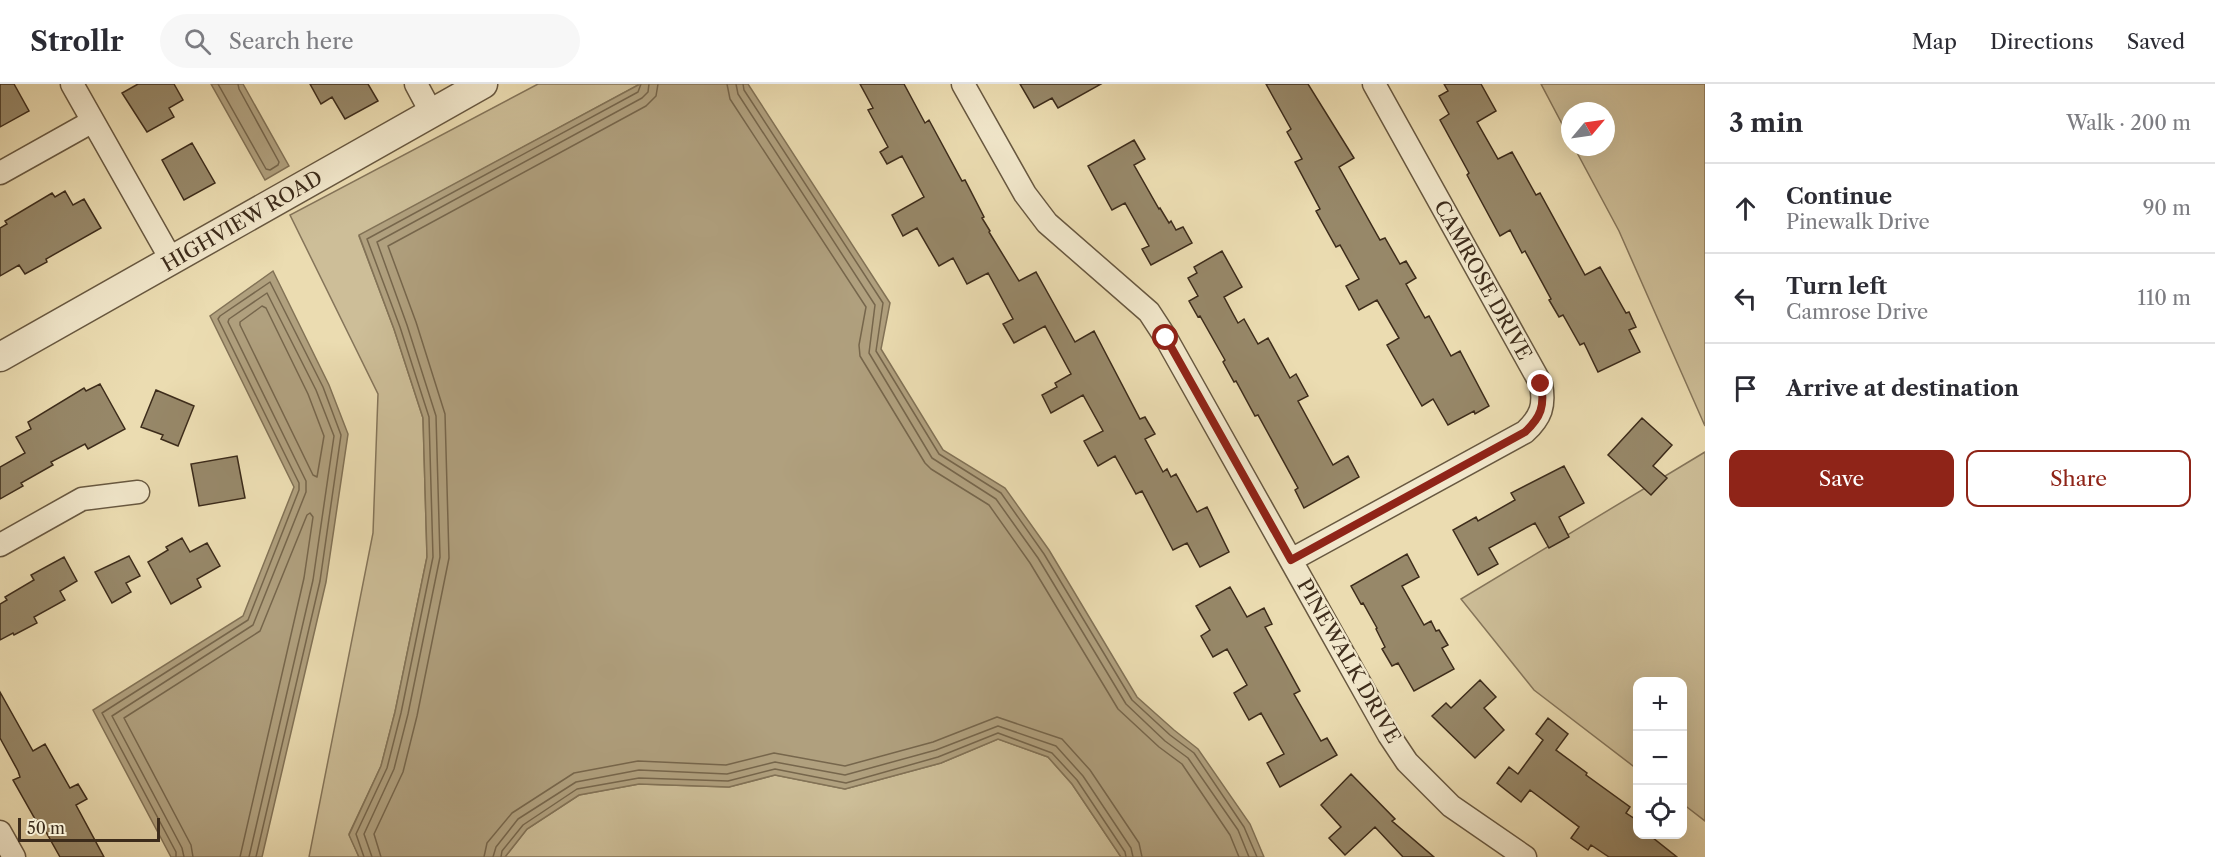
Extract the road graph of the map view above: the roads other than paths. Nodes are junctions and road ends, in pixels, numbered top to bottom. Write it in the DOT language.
graph roads {
  1 [pos="72,84"];
  2 [pos="416,84"];
  3 [pos="483,84"];
  4 [pos="963,84"];
  5 [pos="1374,84"];
  6 [pos="431,112"];
  7 [pos="93,121"];
  8 [pos="0,173"];
  9 [pos="172,261"];
  10 [pos="0,357"];
  11 [pos="138,492"];
  12 [pos="0,545"];
  13 [pos="1291,560"];
  14 [pos="0,832"];
  15 [pos="14,857"];
  16 [pos="1525,857"];
  1 -- 7 [label="street"];
  2 -- 6 [label="street"];
  3 -- 6 [label="street, HIGHVIEW ROAD"];
  4 -- 13 [label="street, PINEWALK DRIVE"];
  5 -- 13 [label="street, CAMROSE DRIVE"];
  6 -- 9 [label="street, HIGHVIEW ROAD"];
  7 -- 8 [label="street"];
  7 -- 9 [label="street"];
  9 -- 10 [label="street, HIGHVIEW ROAD"];
  11 -- 12 [label="street"];
  13 -- 16 [label="street, PINEWALK DRIVE"];
  14 -- 15 [label="street"];
}
